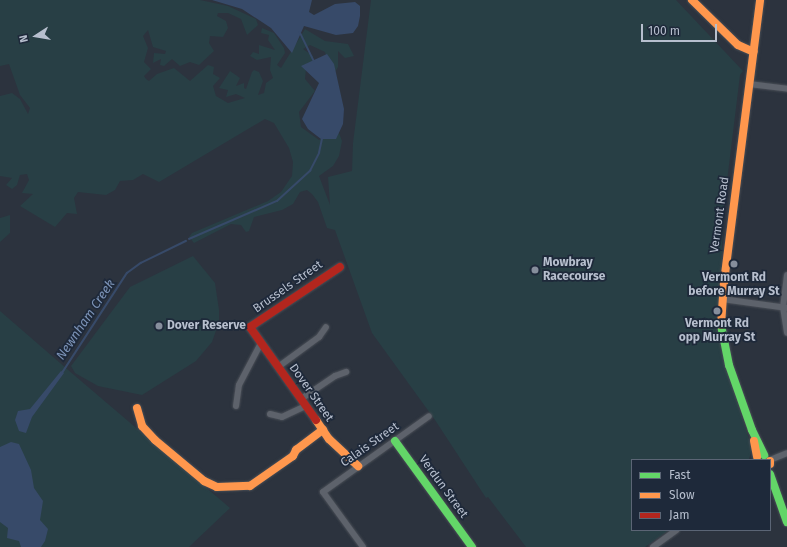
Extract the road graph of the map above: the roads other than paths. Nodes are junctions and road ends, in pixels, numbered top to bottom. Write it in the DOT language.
graph roads {
  1 [pos="692,0"];
  2 [pos="760,0"];
  3 [pos="754,52"];
  4 [pos="749,84"];
  5 [pos="787,89"];
  6 [pos="340,267"];
  7 [pos="787,275"];
  8 [pos="722,300"];
  9 [pos="785,307"];
  10 [pos="250,327"];
  11 [pos="326,327"];
  12 [pos="787,333"];
  13 [pos="261,342"];
  14 [pos="278,367"];
  15 [pos="346,372"];
  16 [pos="304,403"];
  17 [pos="236,406"];
  18 [pos="137,408"];
  19 [pos="270,414"];
  20 [pos="429,416"];
  21 [pos="323,430"];
  22 [pos="395,441"];
  23 [pos="787,453"];
  24 [pos="765,459"];
  25 [pos="768,459"];
  26 [pos="358,466"];
  27 [pos="771,484"];
  28 [pos="787,522"];
  29 [pos="675,531"];
  30 [pos="363,547"];
  31 [pos="472,547"];
  32 [pos="653,547"];
  1 -- 3 [label="street"];
  2 -- 3 [label="street, Vermont Road"];
  3 -- 4 [label="street, Vermont Road"];
  4 -- 5 [label="street"];
  4 -- 8 [label="street, Vermont Road"];
  6 -- 10 [label="street, Brussels Street"];
  7 -- 9 [label="street"];
  8 -- 9 [label="street"];
  8 -- 24 [label="street, Vermont Road"];
  9 -- 12 [label="street"];
  10 -- 13 [label="street, Dover Street"];
  11 -- 14 [label="street"];
  13 -- 14 [label="street, Dover Street"];
  13 -- 17 [label="street"];
  14 -- 16 [label="street, Dover Street"];
  15 -- 16 [label="street"];
  16 -- 19 [label="street"];
  16 -- 21 [label="street, Dover Street"];
  18 -- 21 [label="street"];
  20 -- 22 [label="street, Calais Street"];
  21 -- 26 [label="street, Dover Street"];
  22 -- 26 [label="street, Calais Street"];
  22 -- 31 [label="street, Verdun Street"];
  23 -- 25 [label="street"];
  26 -- 30 [label="street, Calais Street"];
  27 -- 28 [label="street"];
  29 -- 32 [label="street"];
}
